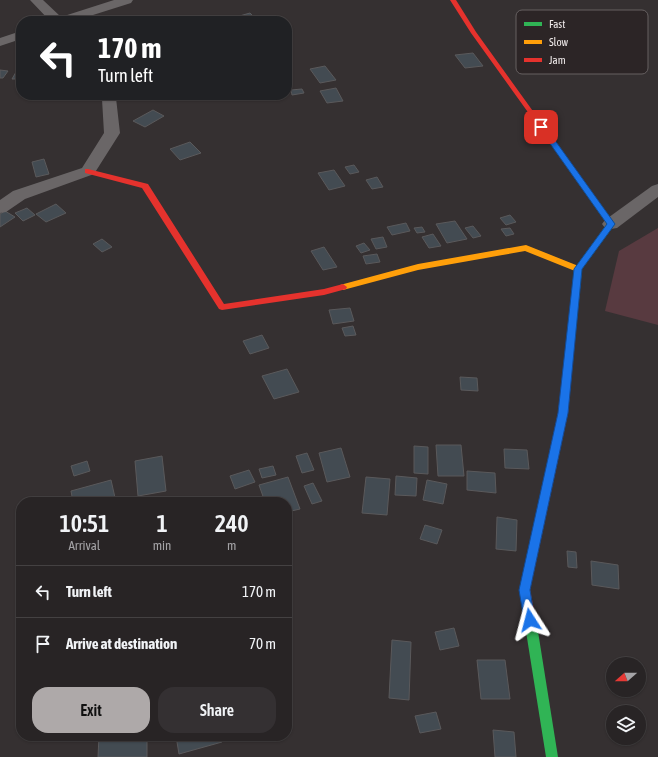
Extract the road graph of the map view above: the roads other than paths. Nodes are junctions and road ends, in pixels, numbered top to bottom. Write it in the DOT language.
graph roads {
  1 [pos="36,0"];
  2 [pos="127,0"];
  3 [pos="453,0"];
  4 [pos="53,16"];
  5 [pos="77,16"];
  6 [pos="16,37"];
  7 [pos="0,42"];
  8 [pos="109,100"];
  9 [pos="88,171"];
  10 [pos="658,189"];
  11 [pos="0,208"];
  12 [pos="611,224"];
  13 [pos="578,269"];
  14 [pos="552,757"];
  1 -- 4 [label="street"];
  2 -- 5 [label="street"];
  3 -- 12 [label="street"];
  6 -- 7 [label="street"];
  8 -- 9 [label="street"];
  9 -- 11 [label="street"];
  9 -- 13 [label="street"];
  10 -- 12 [label="street"];
  12 -- 13 [label="street"];
  13 -- 14 [label="street"];
}
